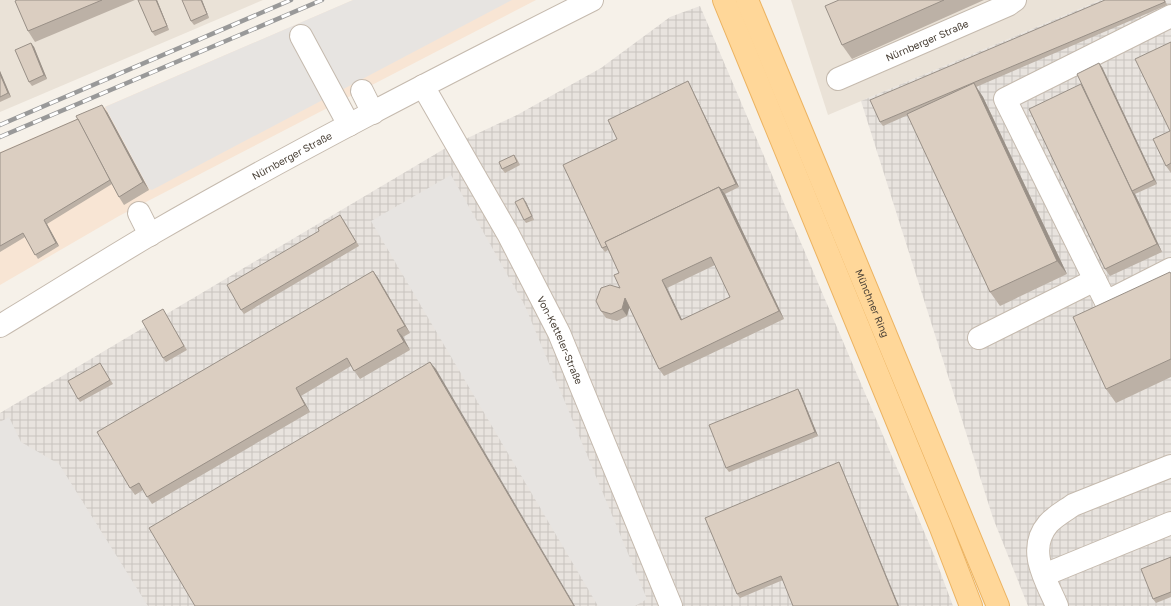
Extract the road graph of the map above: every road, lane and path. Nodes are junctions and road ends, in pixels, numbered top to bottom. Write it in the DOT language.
graph roads {
  1 [pos="592,0"];
  2 [pos="724,0"];
  3 [pos="747,0"];
  4 [pos="1015,0"];
  5 [pos="1171,16"];
  6 [pos="301,36"];
  7 [pos="838,79"];
  8 [pos="423,86"];
  9 [pos="362,91"];
  10 [pos="373,113"];
  11 [pos="349,125"];
  12 [pos="140,213"];
  13 [pos="150,235"];
  14 [pos="1171,269"];
  15 [pos="1095,280"];
  16 [pos="0,326"];
  17 [pos="979,338"];
  18 [pos="1171,466"];
  19 [pos="1171,523"];
  20 [pos="1044,575"];
  21 [pos="671,606"];
  22 [pos="971,606"];
  23 [pos="998,606"];
  24 [pos="1057,606"];
  1 -- 8 [label="street, Nürnberger Straße"];
  2 -- 22 [label="main road"];
  3 -- 23 [label="main road, Münchner Ring"];
  4 -- 7 [label="street, Nürnberger Straße"];
  5 -- 15 [label="street"];
  6 -- 11 [label="street"];
  8 -- 10 [label="street, Nürnberger Straße"];
  8 -- 21 [label="street, Von-Ketteler-Straße"];
  9 -- 10 [label="street"];
  10 -- 11 [label="street, Nürnberger Straße"];
  11 -- 13 [label="street, Nürnberger Straße"];
  12 -- 13 [label="street"];
  13 -- 16 [label="street, Nürnberger Straße"];
  14 -- 15 [label="street"];
  15 -- 17 [label="street"];
  18 -- 20 [label="street"];
  19 -- 20 [label="street"];
  20 -- 24 [label="street"];
}
